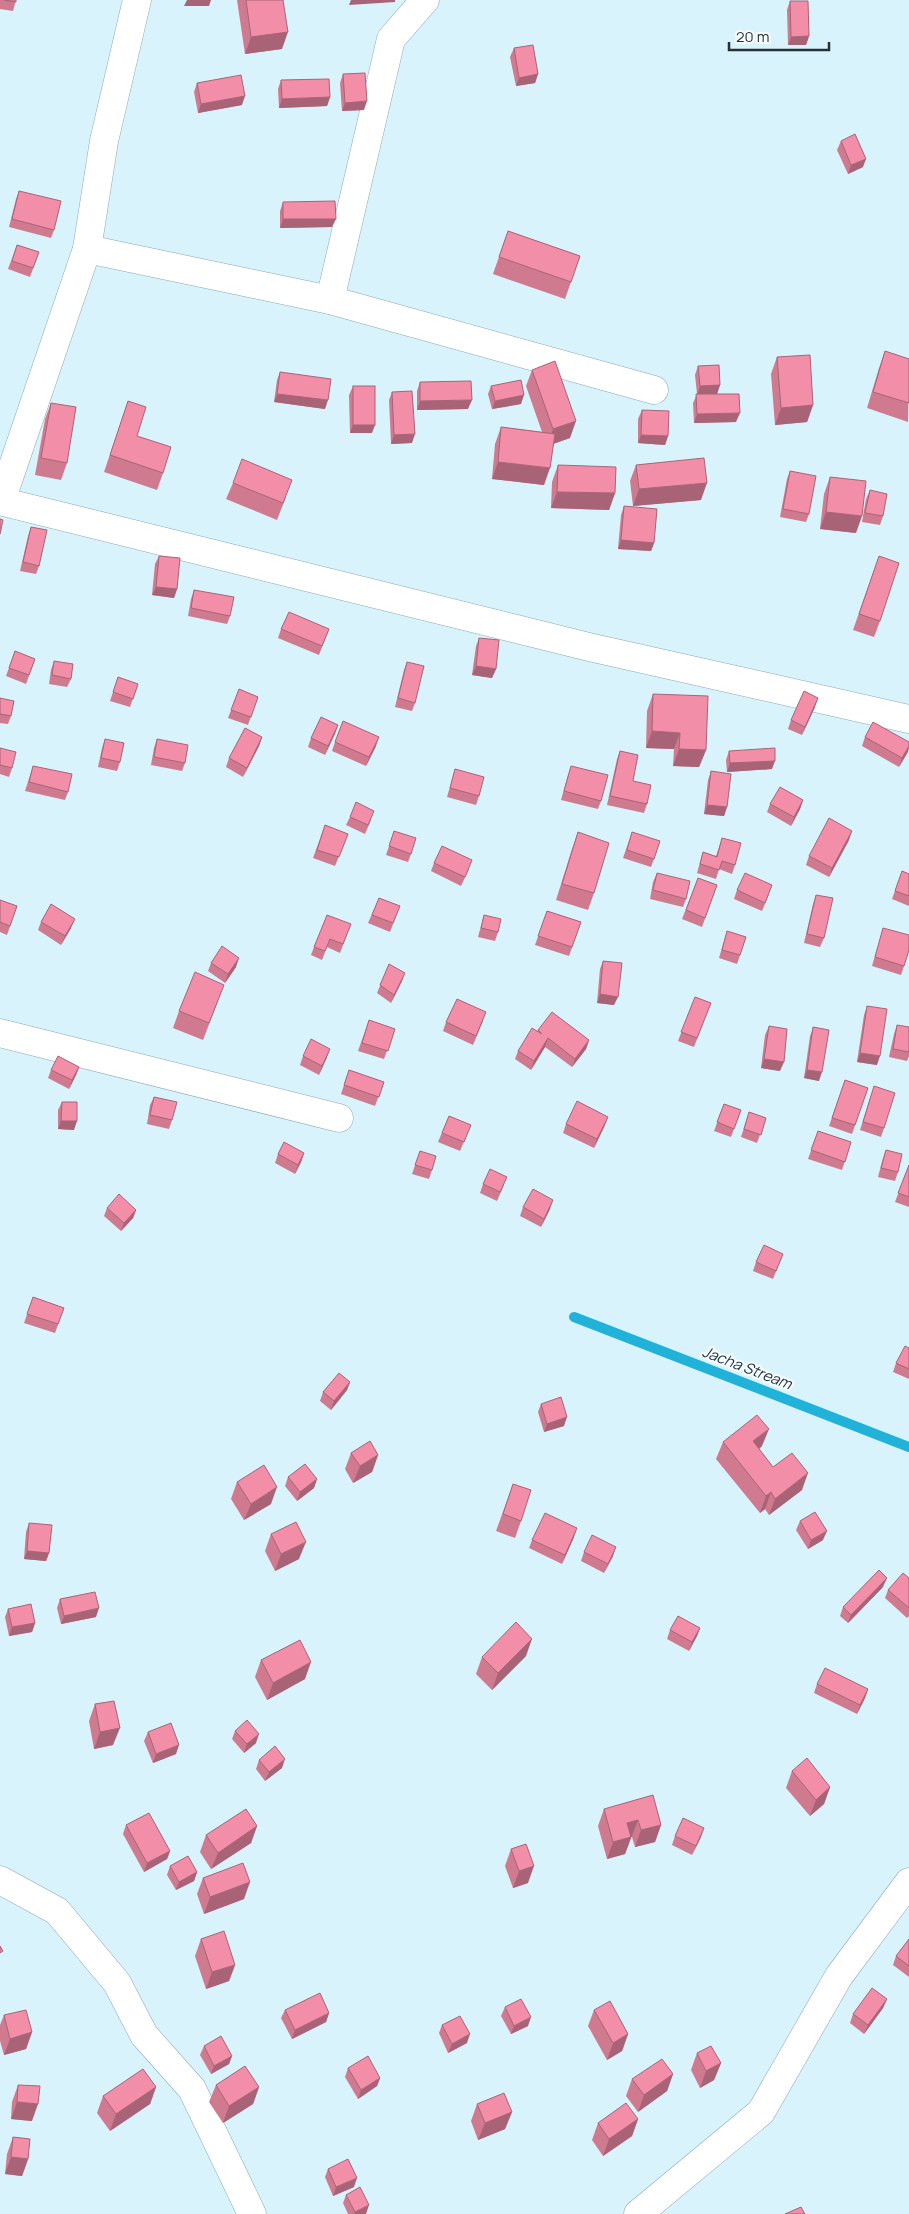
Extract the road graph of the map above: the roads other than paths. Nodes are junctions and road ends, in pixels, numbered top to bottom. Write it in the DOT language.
graph roads {
  1 [pos="137,0"];
  2 [pos="425,0"];
  3 [pos="87,249"];
  4 [pos="330,300"];
  5 [pos="654,390"];
  6 [pos="0,501"];
  7 [pos="909,719"];
  8 [pos="0,1033"];
  9 [pos="339,1118"];
  10 [pos="0,1880"];
  11 [pos="909,1882"];
  12 [pos="252,2214"];
  13 [pos="638,2214"];
  1 -- 3 [label="street"];
  2 -- 4 [label="street"];
  3 -- 4 [label="street"];
  3 -- 6 [label="street"];
  4 -- 5 [label="street"];
  6 -- 7 [label="street"];
  8 -- 9 [label="street"];
  10 -- 12 [label="street"];
  11 -- 13 [label="street"];
}
